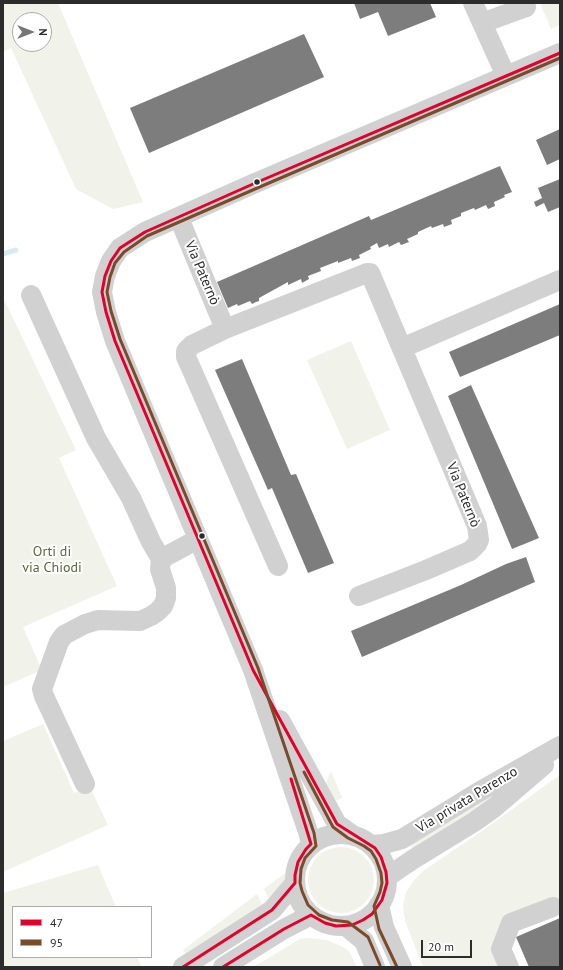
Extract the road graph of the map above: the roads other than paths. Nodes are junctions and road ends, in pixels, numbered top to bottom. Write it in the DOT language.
graph roads {
  1 [pos="473,3"];
  2 [pos="524,3"];
  3 [pos="482,23"];
  4 [pos="560,53"];
  5 [pos="506,76"];
  6 [pos="179,218"];
  7 [pos="560,280"];
  8 [pos="31,295"];
  9 [pos="225,329"];
  10 [pos="402,348"];
  11 [pos="198,539"];
  12 [pos="161,559"];
  13 [pos="278,566"];
  14 [pos="359,596"];
  15 [pos="254,670"];
  16 [pos="560,746"];
  17 [pos="560,751"];
  18 [pos="85,784"];
  19 [pos="350,834"];
  20 [pos="311,844"];
  21 [pos="371,845"];
  22 [pos="387,878"];
  23 [pos="294,883"];
  24 [pos="380,905"];
  25 [pos="553,907"];
  26 [pos="311,916"];
  27 [pos="346,926"];
  28 [pos="183,967"];
  29 [pos="223,967"];
  30 [pos="375,967"];
  31 [pos="402,967"];
  32 [pos="509,967"];
  1 -- 3 [label="street"];
  2 -- 3 [label="street"];
  3 -- 5 [label="street"];
  4 -- 5 [label="street"];
  5 -- 6 [label="street"];
  6 -- 9 [label="street, Via Paternò"];
  6 -- 11 [label="street"];
  7 -- 10 [label="street"];
  8 -- 12 [label="street"];
  9 -- 10 [label="street, Via Paternò"];
  9 -- 13 [label="street, Via Paternò"];
  10 -- 14 [label="street, Via Paternò"];
  11 -- 12 [label="street"];
  11 -- 15 [label="street"];
  12 -- 18 [label="street"];
  15 -- 19 [label="street"];
  15 -- 20 [label="street"];
  16 -- 21 [label="street, Via privata Parenzo"];
  17 -- 22 [label="street, Via privata Parenzo"];
  19 -- 20 [label="street"];
  19 -- 21 [label="street"];
  20 -- 23 [label="street"];
  21 -- 22 [label="street"];
  22 -- 24 [label="street"];
  23 -- 26 [label="street"];
  23 -- 28 [label="street"];
  24 -- 27 [label="street"];
  24 -- 31 [label="street"];
  25 -- 32 [label="street"];
  26 -- 27 [label="street"];
  26 -- 29 [label="street"];
  27 -- 30 [label="street"];
}
